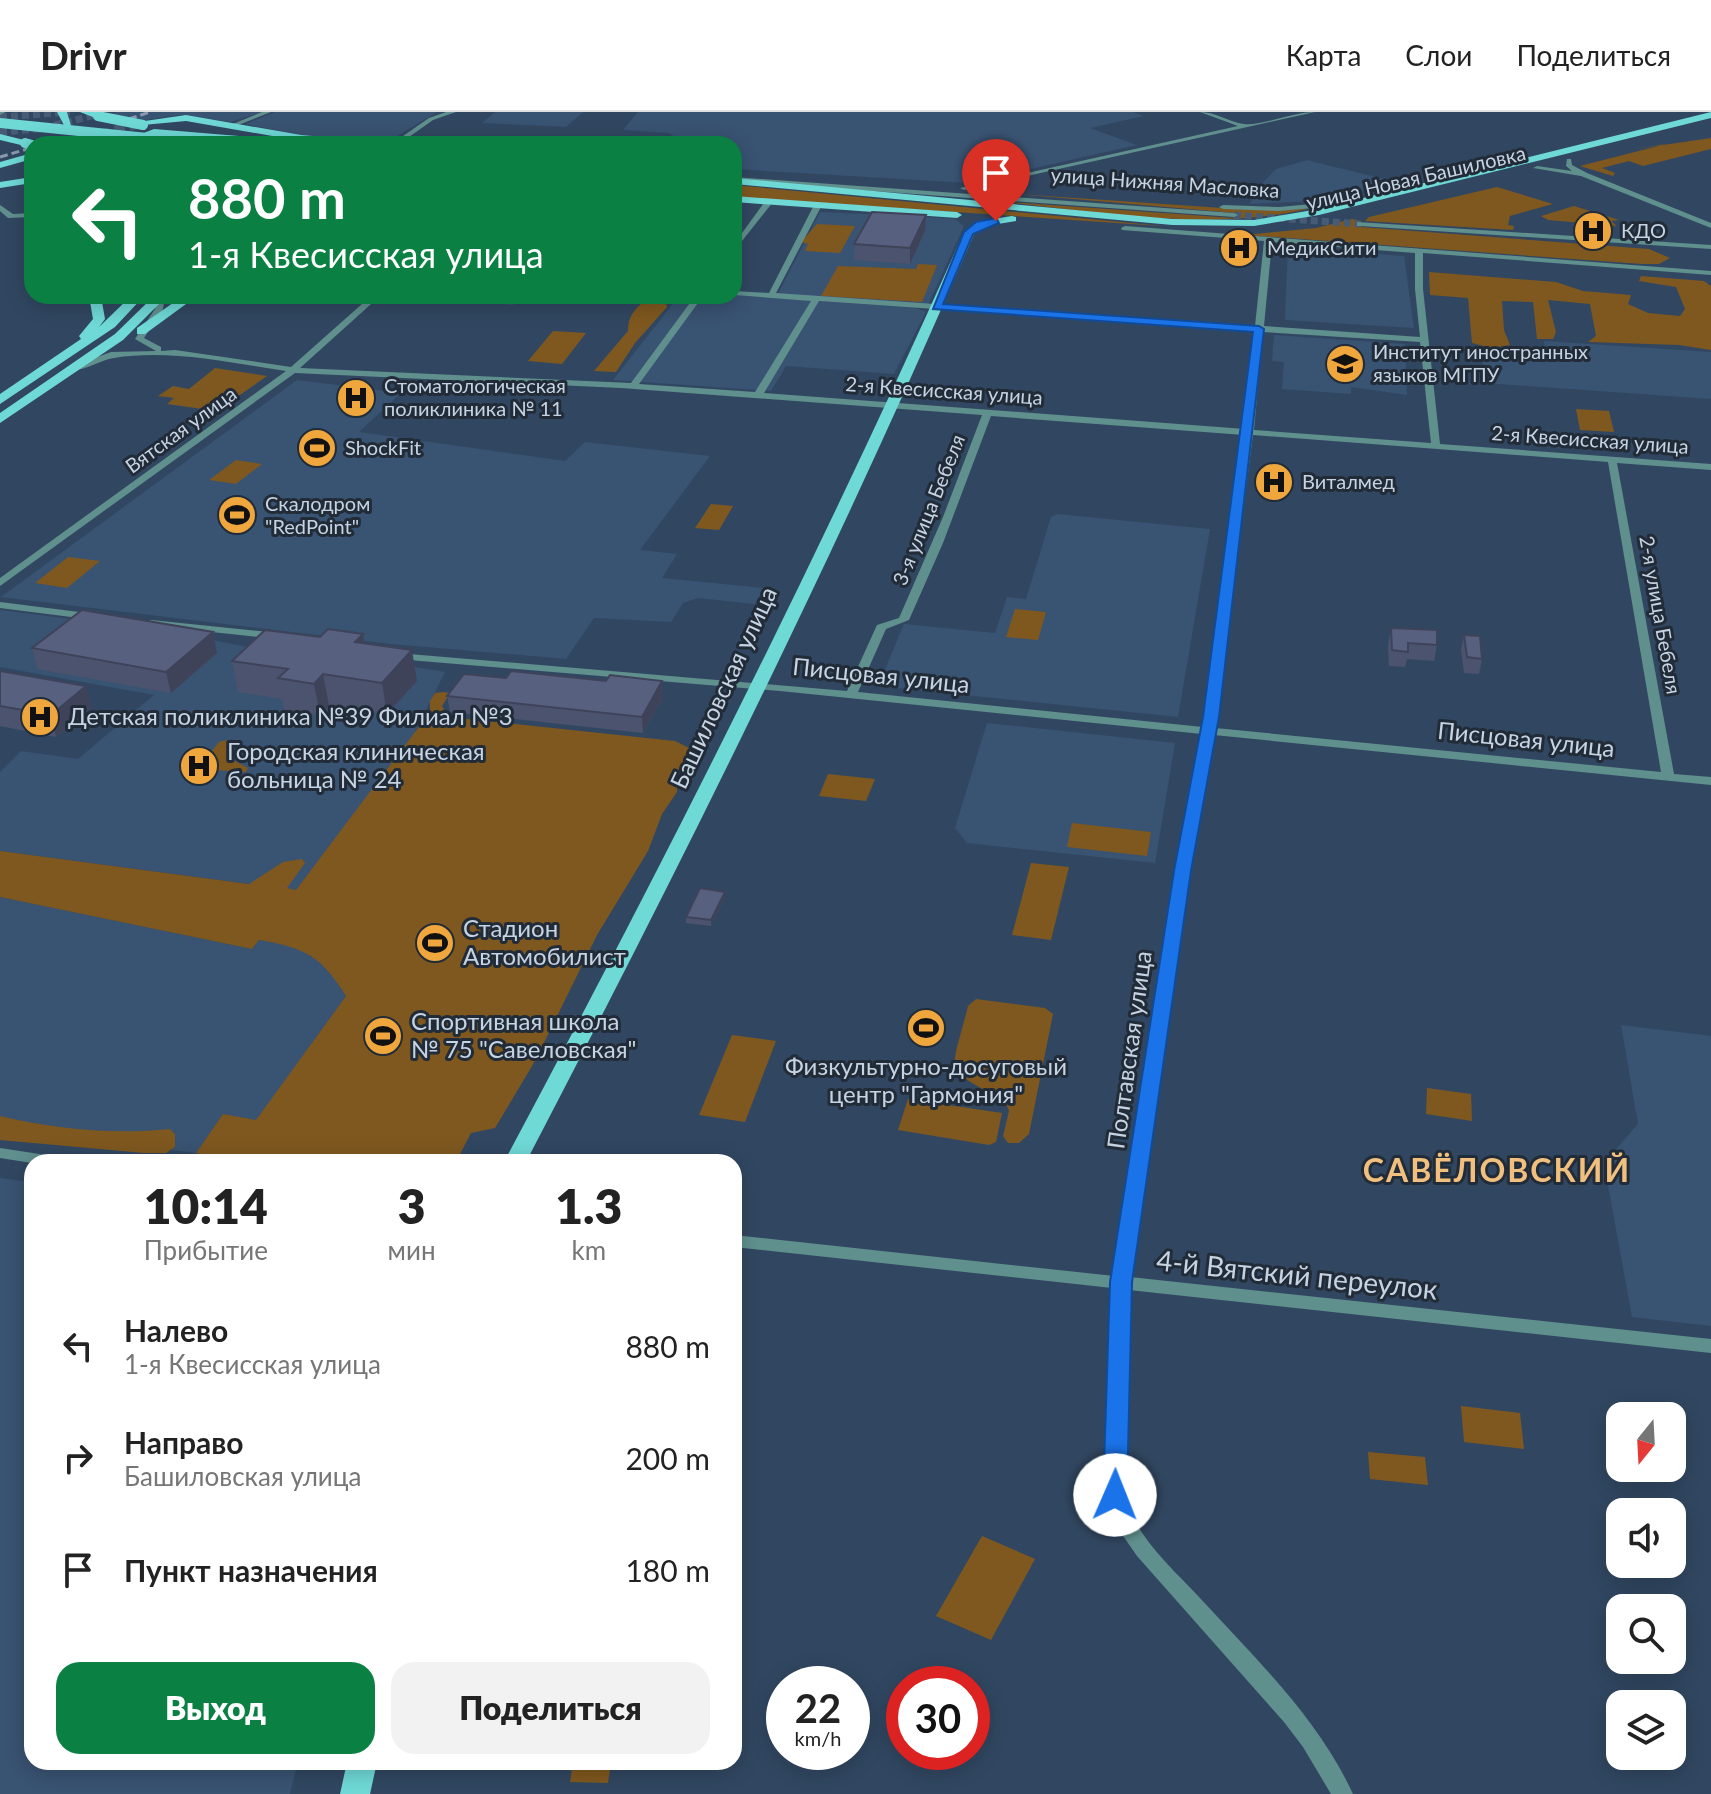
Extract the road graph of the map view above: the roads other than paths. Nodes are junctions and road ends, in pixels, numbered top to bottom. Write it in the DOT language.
graph roads {
  1 [pos="62,112"];
  2 [pos="268,112"];
  3 [pos="453,112"];
  4 [pos="1203,112"];
  5 [pos="1312,112"];
  6 [pos="89,115"];
  7 [pos="1710,118"];
  8 [pos="0,123"];
  9 [pos="143,124"];
  10 [pos="231,126"];
  11 [pos="1246,127"];
  12 [pos="0,130"];
  13 [pos="69,136"];
  14 [pos="73,136"];
  15 [pos="97,136"];
  16 [pos="120,136"];
  17 [pos="128,136"];
  18 [pos="136,136"];
  19 [pos="209,136"];
  20 [pos="241,136"];
  21 [pos="289,136"];
  22 [pos="408,136"];
  23 [pos="24,158"];
  24 [pos="1569,160"];
  25 [pos="0,165"];
  26 [pos="1537,168"];
  27 [pos="1584,175"];
  28 [pos="1015,179"];
  29 [pos="742,180"];
  30 [pos="742,181"];
  31 [pos="24,182"];
  32 [pos="819,183"];
  33 [pos="0,186"];
  34 [pos="999,189"];
  35 [pos="742,200"];
  36 [pos="1034,200"];
  37 [pos="1366,201"];
  38 [pos="769,202"];
  39 [pos="818,205"];
  40 [pos="0,207"];
  41 [pos="947,214"];
  42 [pos="24,215"];
  43 [pos="1234,215"];
  44 [pos="1012,219"];
  45 [pos="1360,224"];
  46 [pos="1709,226"];
  47 [pos="1125,228"];
  48 [pos="969,232"];
  49 [pos="742,238"];
  50 [pos="1268,240"];
  51 [pos="1613,242"];
  52 [pos="1647,244"];
  53 [pos="1711,245"];
  54 [pos="1419,251"];
  55 [pos="1711,257"];
  56 [pos="1621,266"];
  57 [pos="1711,273"];
  58 [pos="742,294"];
  59 [pos="771,296"];
  60 [pos="816,299"];
  61 [pos="98,304"];
  62 [pos="131,304"];
  63 [pos="154,304"];
  64 [pos="160,304"];
  65 [pos="178,304"];
  66 [pos="367,304"];
  67 [pos="693,304"];
  68 [pos="937,307"];
  69 [pos="144,329"];
  70 [pos="1259,329"];
  71 [pos="1425,340"];
  72 [pos="73,351"];
  73 [pos="98,352"];
  74 [pos="175,353"];
  75 [pos="76,368"];
  76 [pos="293,370"];
  77 [pos="633,386"];
  78 [pos="759,394"];
  79 [pos="0,397"];
  80 [pos="892,405"];
  81 [pos="988,412"];
  82 [pos="0,419"];
  83 [pos="1249,432"];
  84 [pos="1436,446"];
  85 [pos="1612,460"];
  86 [pos="1711,467"];
  87 [pos="0,583"];
  88 [pos="0,605"];
  89 [pos="106,618"];
  90 [pos="143,623"];
  91 [pos="291,638"];
  92 [pos="387,654"];
  93 [pos="760,686"];
  94 [pos="851,695"];
  95 [pos="1208,730"];
  96 [pos="1668,777"];
  97 [pos="1711,781"];
  98 [pos="0,1153"];
  99 [pos="519,1154"];
  100 [pos="24,1157"];
  101 [pos="742,1242"];
  102 [pos="1121,1282"];
  103 [pos="1711,1346"];
  104 [pos="360,1770"];
  105 [pos="355,1794"];
  106 [pos="1342,1794"];
  1 -- 14 [label="main road, bridge"];
  2 -- 10 [label="street"];
  3 -- 22 [label="street"];
  4 -- 11 [label="street"];
  5 -- 11 [label="street"];
  6 -- 9 [label="main road, bridge"];
  6 -- 15 [label="main road, bridge"];
  6 -- 16 [label="main road, bridge"];
  7 -- 24 [label="main road, улица Новая Башиловка"];
  7 -- 37 [label="main road, улица Новая Башиловка"];
  8 -- 17 [label="main road, bridge"];
  9 -- 10 [label="main road"];
  9 -- 20 [label="main road"];
  10 -- 21 [label="main road"];
  11 -- 28 [label="street"];
  12 -- 13 [label="main road"];
  18 -- 19 [label="main road"];
  23 -- 25 [label="main road"];
  24 -- 26 [label="main road, улица Новая Башиловка"];
  24 -- 27 [label="street"];
  26 -- 27 [label="street"];
  26 -- 47 [label="main road, улица Новая Башиловка"];
  27 -- 46 [label="street"];
  28 -- 32 [label="street"];
  28 -- 34 [label="street, улица Нижняя Масловка"];
  29 -- 32 [label="street, улица Нижняя Масловка"];
  30 -- 37 [label="main road, улица Нижняя Масловка"];
  31 -- 33 [label="main road"];
  32 -- 36 [label="street, улица Нижняя Масловка"];
  34 -- 36 [label="street, улица Нижняя Масловка"];
  34 -- 37 [label="street, улица Нижняя Масловка"];
  35 -- 38 [label="main road, улица Нижняя Масловка"];
  36 -- 43 [label="street, улица Нижняя Масловка"];
  38 -- 39 [label="main road, улица Нижняя Масловка"];
  38 -- 49 [label="street"];
  39 -- 41 [label="main road, улица Нижняя Масловка"];
  39 -- 59 [label="street"];
  40 -- 42 [label="street"];
  41 -- 44 [label="main road, улица Нижняя Масловка"];
  41 -- 48 [label="main road"];
  44 -- 47 [label="main road, улица Нижняя Масловка"];
  44 -- 48 [label="main road"];
  45 -- 51 [label="street"];
  47 -- 50 [label="street, улица Нижняя Масловка"];
  48 -- 68 [label="main road, Башиловская улица"];
  50 -- 54 [label="street, улица Нижняя Масловка"];
  50 -- 70 [label="street, Полтавская улица"];
  51 -- 52 [label="street"];
  51 -- 56 [label="street"];
  52 -- 53 [label="street"];
  52 -- 55 [label="street"];
  54 -- 56 [label="street, улица Нижняя Масловка"];
  54 -- 71 [label="street"];
  56 -- 57 [label="street, улица Нижняя Масловка"];
  58 -- 59 [label="street"];
  59 -- 60 [label="street"];
  60 -- 68 [label="street"];
  60 -- 78 [label="street"];
  61 -- 72 [label="main road"];
  62 -- 72 [label="main road"];
  63 -- 73 [label="main road"];
  64 -- 69 [label="street"];
  65 -- 69 [label="main road"];
  66 -- 76 [label="street, Вятская улица"];
  67 -- 77 [label="street"];
  68 -- 70 [label="street"];
  68 -- 80 [label="main road, Башиловская улица"];
  69 -- 73 [label="main road"];
  69 -- 74 [label="street, 2-я Квесисская улица"];
  70 -- 71 [label="street"];
  70 -- 83 [label="street, Полтавская улица"];
  71 -- 84 [label="street"];
  72 -- 79 [label="main road"];
  73 -- 75 [label="main road"];
  74 -- 75 [label="street, 2-я Квесисская улица"];
  74 -- 76 [label="street, 2-я Квесисская улица"];
  75 -- 82 [label="main road"];
  76 -- 77 [label="street, 2-я Квесисская улица"];
  76 -- 87 [label="street, Вятская улица"];
  77 -- 78 [label="street, 2-я Квесисская улица"];
  78 -- 80 [label="street, 2-я Квесисская улица"];
  80 -- 81 [label="street, 2-я Квесисская улица"];
  80 -- 93 [label="main road, Башиловская улица"];
  81 -- 83 [label="street, 2-я Квесисская улица"];
  81 -- 94 [label="street, 3-я улица Бебеля"];
  83 -- 84 [label="street, 2-я Квесисская улица"];
  83 -- 95 [label="street, Полтавская улица"];
  84 -- 85 [label="street, 2-я Квесисская улица"];
  85 -- 86 [label="street, 2-я Квесисская улица"];
  85 -- 96 [label="street, 2-я улица Бебеля"];
  88 -- 89 [label="street"];
  90 -- 91 [label="street"];
  92 -- 93 [label="street, Писцовая улица"];
  93 -- 94 [label="street, Писцовая улица"];
  93 -- 99 [label="main road, Башиловская улица"];
  94 -- 95 [label="street, Писцовая улица"];
  95 -- 96 [label="street, Писцовая улица"];
  95 -- 102 [label="street, Полтавская улица"];
  96 -- 97 [label="street, Писцовая улица"];
  98 -- 100 [label="street"];
  101 -- 102 [label="street, 4-й Вятский переулок"];
  102 -- 103 [label="street, 4-й Вятский переулок"];
  102 -- 106 [label="street, Полтавская улица"];
  104 -- 105 [label="main road"];
}
